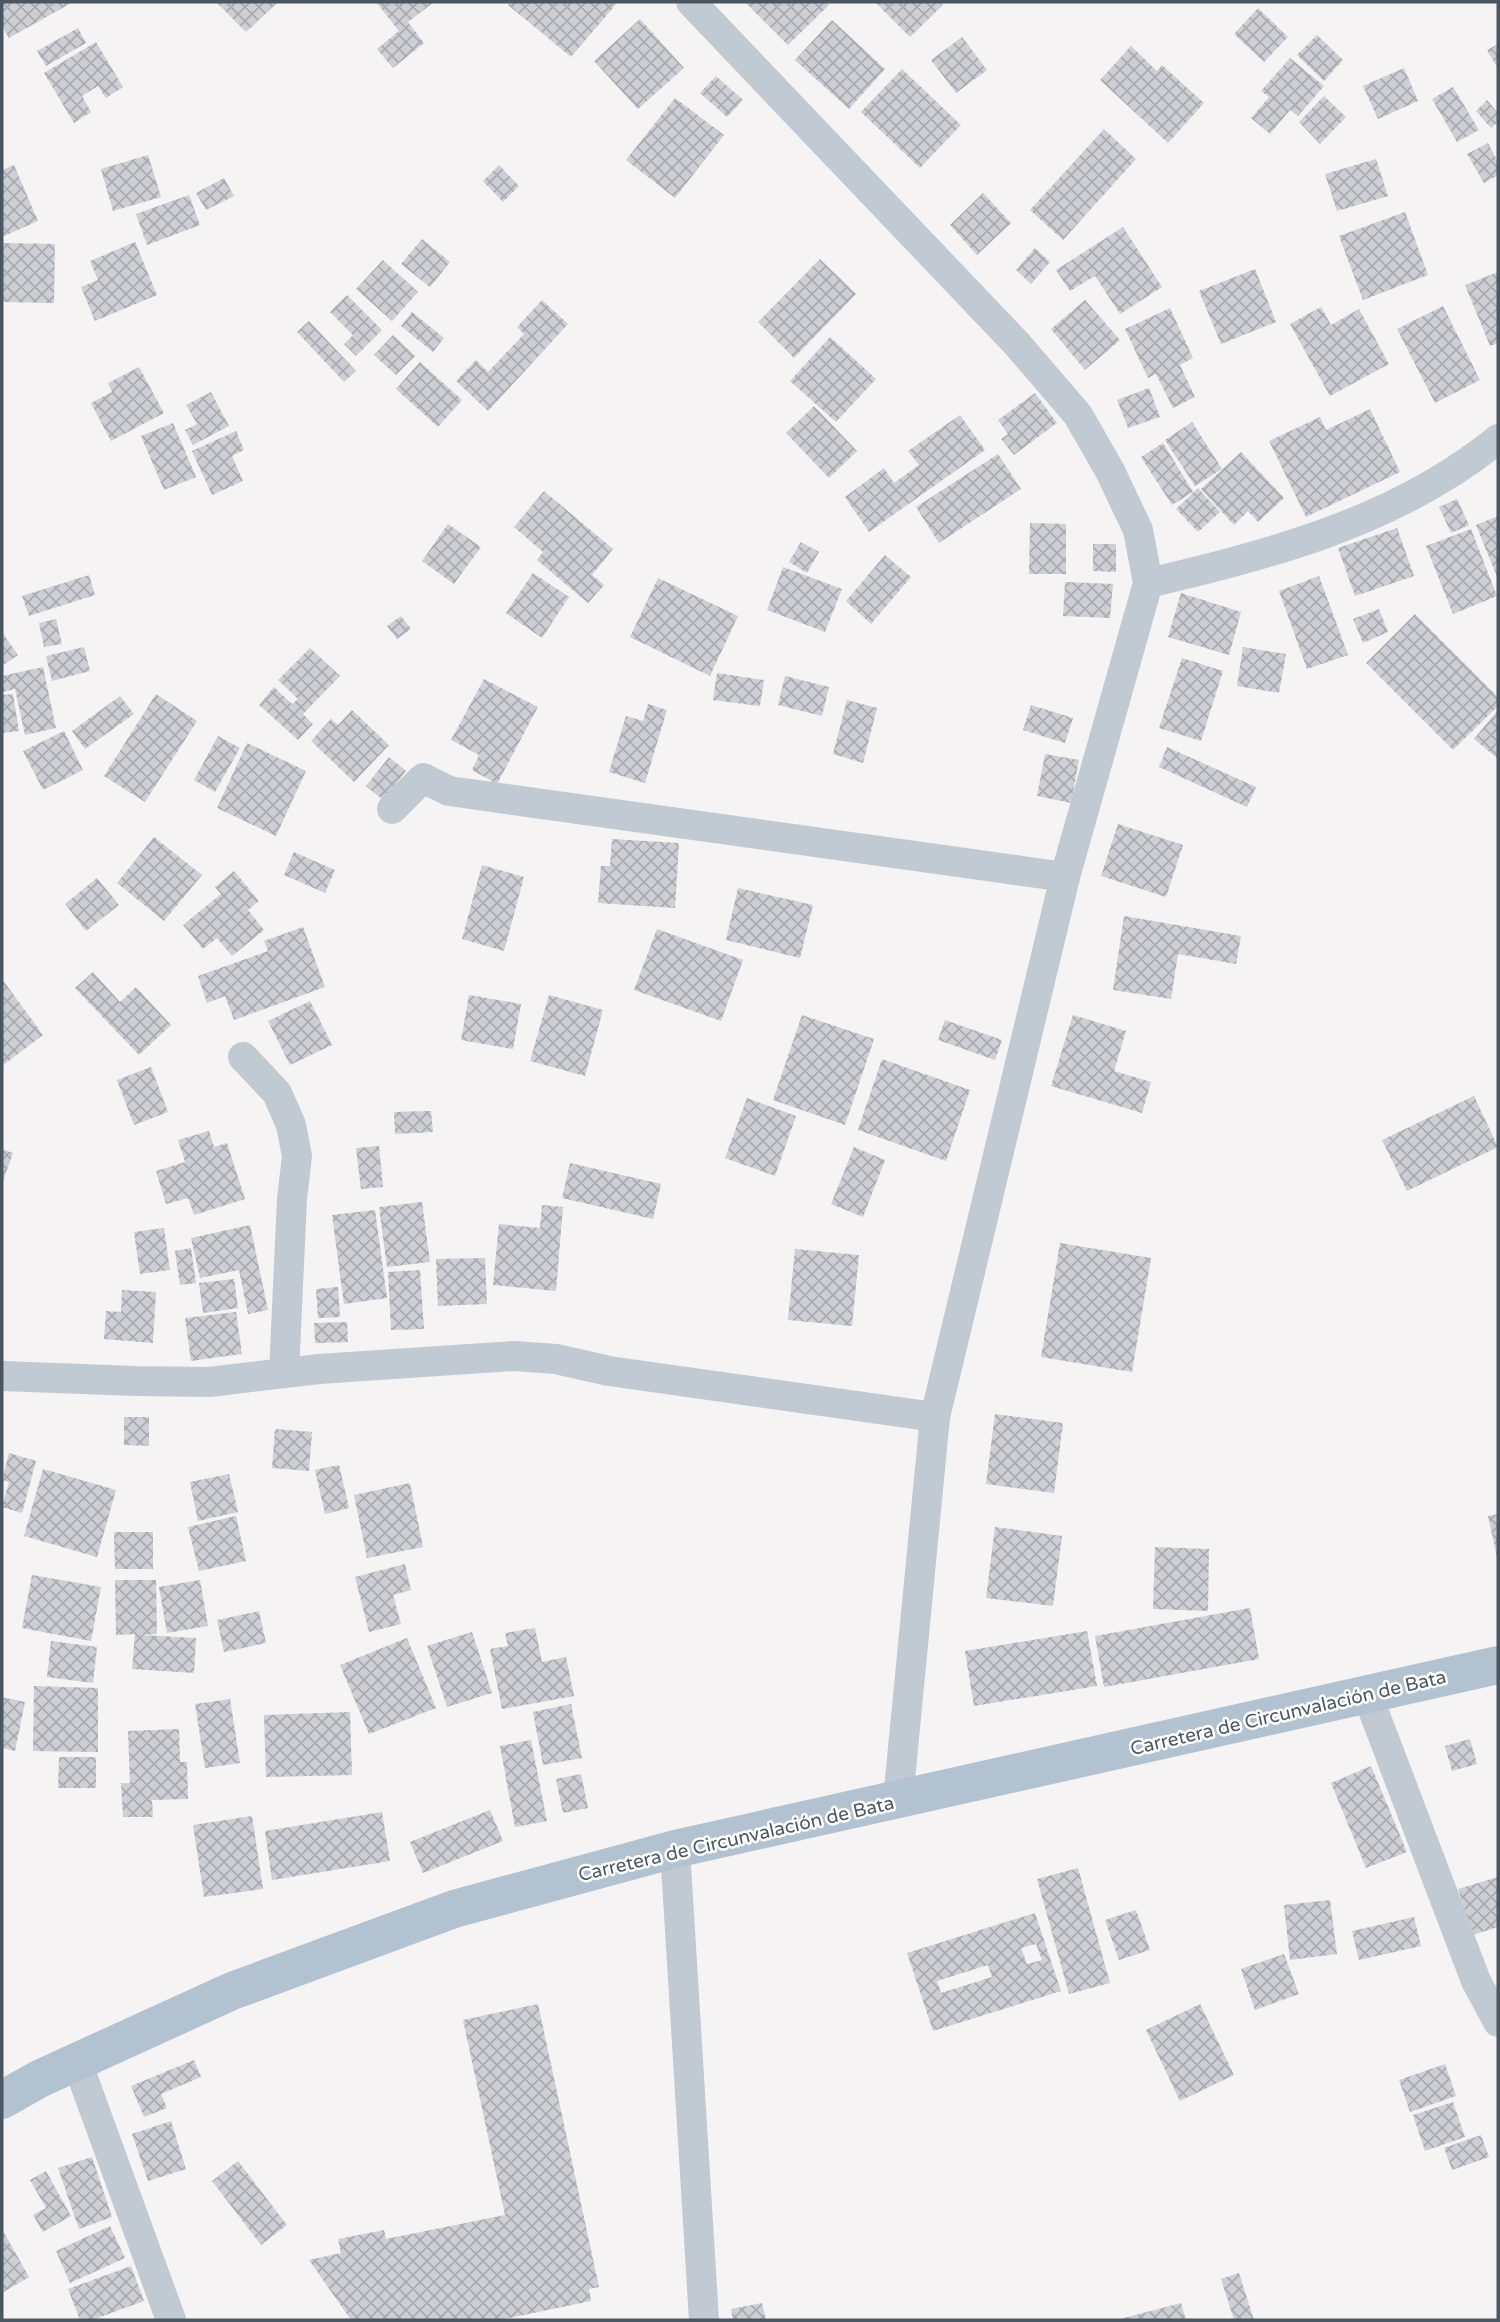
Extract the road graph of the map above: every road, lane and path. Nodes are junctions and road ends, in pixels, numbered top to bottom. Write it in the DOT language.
graph roads {
  1 [pos="691,2"];
  2 [pos="1498,439"];
  3 [pos="1148,583"];
  4 [pos="392,809"];
  5 [pos="1065,877"];
  6 [pos="243,1057"];
  7 [pos="284,1373"];
  8 [pos="2,1376"];
  9 [pos="935,1417"];
  10 [pos="1498,1665"];
  11 [pos="1367,1694"];
  12 [pos="898,1800"];
  13 [pos="675,1849"];
  14 [pos="1498,2022"];
  15 [pos="77,2062"];
  16 [pos="2,2100"];
  17 [pos="171,2320"];
  18 [pos="704,2320"];
  1 -- 3 [label="street"];
  2 -- 3 [label="street"];
  3 -- 5 [label="street"];
  4 -- 5 [label="street"];
  5 -- 9 [label="street"];
  6 -- 7 [label="street"];
  7 -- 8 [label="street"];
  7 -- 9 [label="street"];
  9 -- 12 [label="street"];
  10 -- 11 [label="main road, Carretera de Circunvalación de Bata"];
  11 -- 12 [label="main road, Carretera de Circunvalación de Bata"];
  11 -- 14 [label="street"];
  12 -- 13 [label="main road, Carretera de Circunvalación de Bata"];
  13 -- 15 [label="main road, Carretera de Circunvalación de Bata"];
  13 -- 18 [label="street"];
  15 -- 16 [label="main road, Carretera de Circunvalación de Bata"];
  15 -- 17 [label="street"];
}
